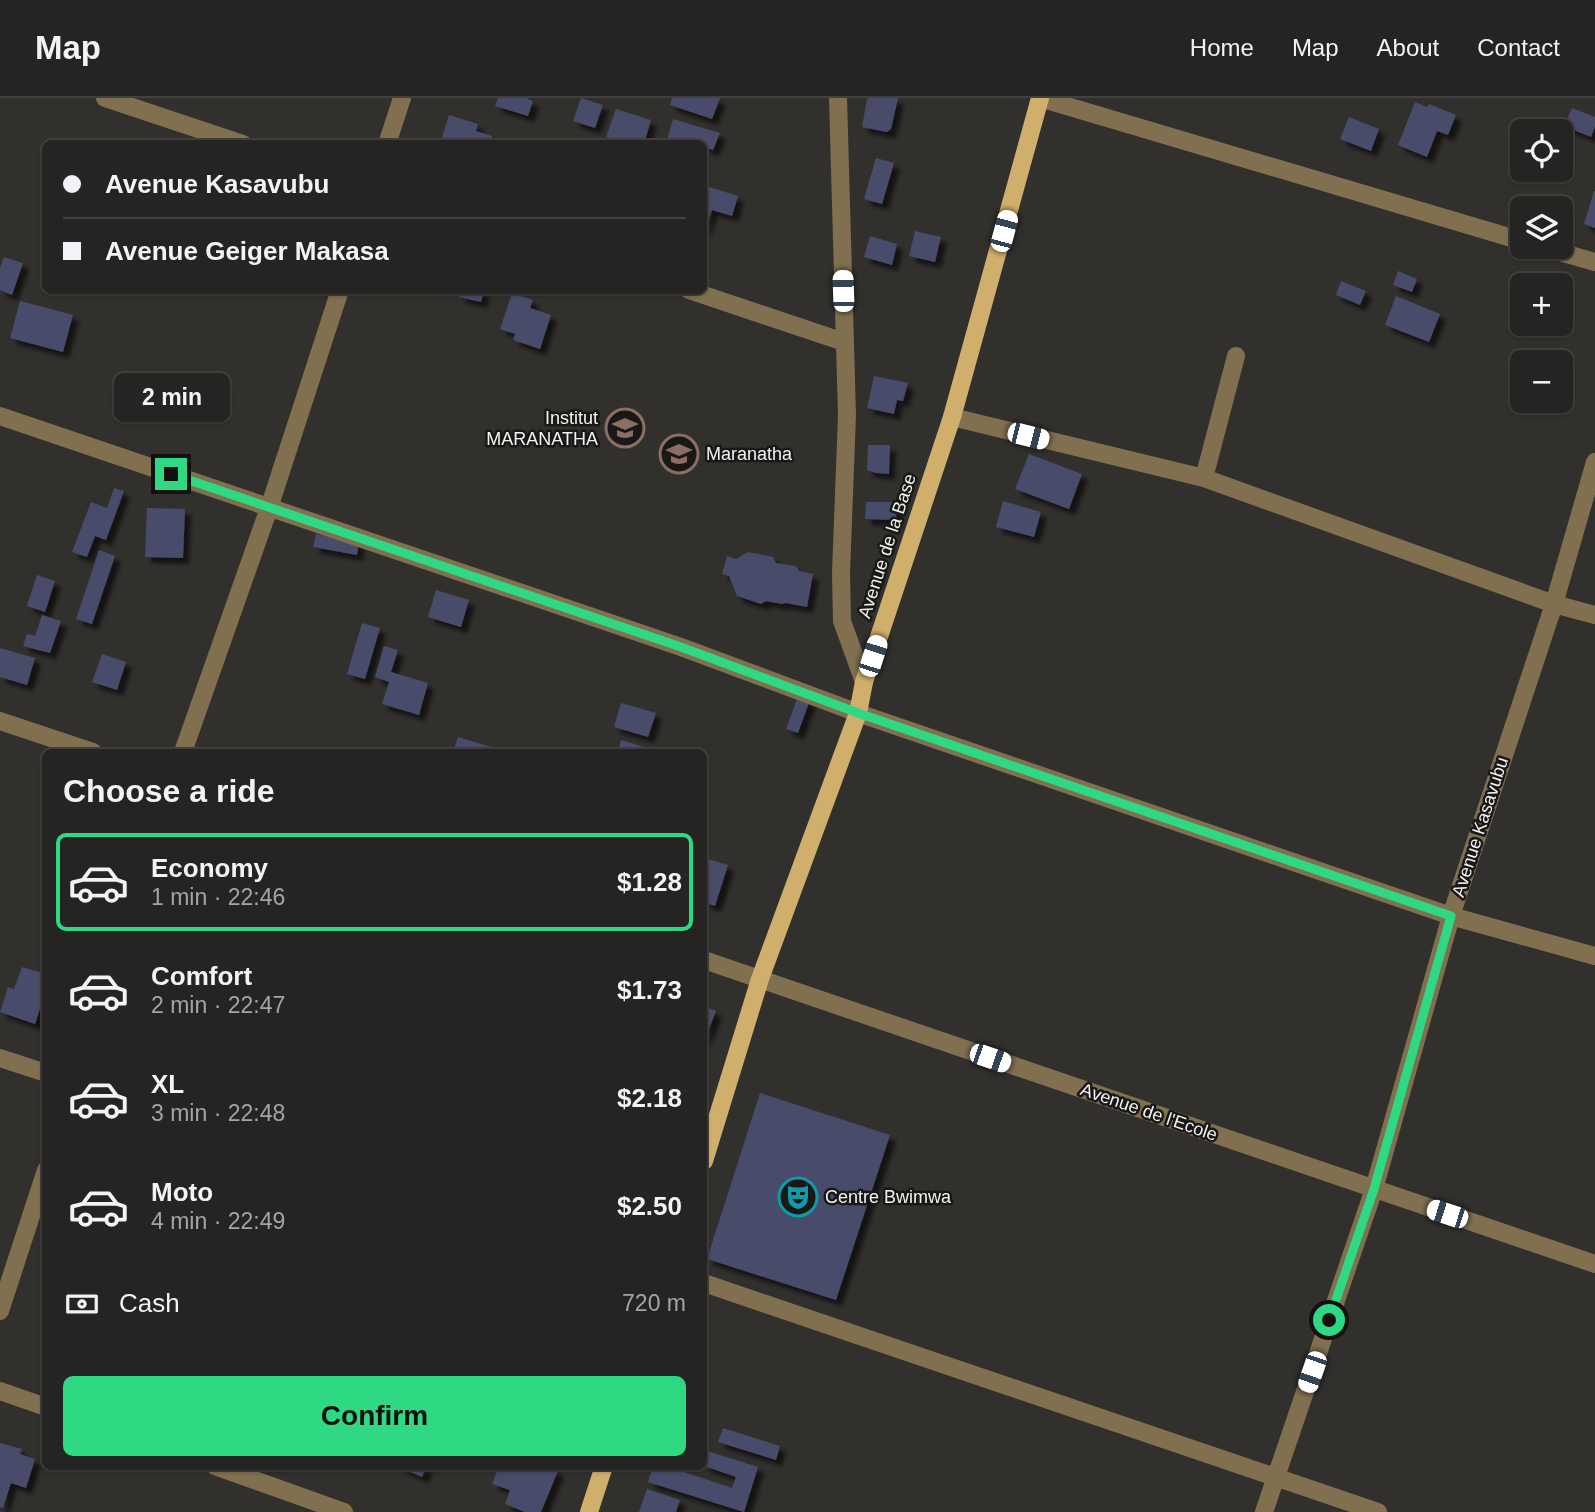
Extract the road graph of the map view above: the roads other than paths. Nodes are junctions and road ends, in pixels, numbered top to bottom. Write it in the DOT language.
graph roads {
  1 [pos="105,98"];
  2 [pos="402,98"];
  3 [pos="838,98"];
  4 [pos="1040,98"];
  5 [pos="231,140"];
  6 [pos="388,140"];
  7 [pos="1510,237"];
  8 [pos="1573,256"];
  9 [pos="1595,262"];
  10 [pos="339,294"];
  11 [pos="701,294"];
  12 [pos="844,342"];
  13 [pos="1237,356"];
  14 [pos="0,416"];
  15 [pos="952,417"];
  16 [pos="1595,462"];
  17 [pos="1204,478"];
  18 [pos="269,508"];
  19 [pos="1554,604"];
  20 [pos="1595,615"];
  21 [pos="864,682"];
  22 [pos="858,713"];
  23 [pos="0,721"];
  24 [pos="84,749"];
  25 [pos="184,749"];
  26 [pos="1451,916"];
  27 [pos="1595,956"];
  28 [pos="707,961"];
  29 [pos="760,979"];
  30 [pos="0,1058"];
  31 [pos="42,1072"];
  32 [pos="707,1151"];
  33 [pos="42,1182"];
  34 [pos="1374,1189"];
  35 [pos="1595,1265"];
  36 [pos="707,1284"];
  37 [pos="0,1311"];
  38 [pos="0,1391"];
  39 [pos="42,1406"];
  40 [pos="226,1470"];
  41 [pos="603,1470"];
  42 [pos="1276,1477"];
  43 [pos="344,1512"];
  44 [pos="589,1512"];
  45 [pos="1264,1512"];
  46 [pos="1378,1512"];
  1 -- 5 [label="street"];
  2 -- 6 [label="street"];
  3 -- 12 [label="street"];
  4 -- 7 [label="street"];
  4 -- 15 [label="main road, Avenue de la Base"];
  8 -- 9 [label="street"];
  10 -- 18 [label="street"];
  11 -- 12 [label="street"];
  12 -- 21 [label="street"];
  13 -- 17 [label="street"];
  14 -- 18 [label="street"];
  15 -- 17 [label="street"];
  15 -- 21 [label="main road, Avenue de la Base"];
  16 -- 19 [label="street, Avenue Kasavubu"];
  17 -- 19 [label="street"];
  18 -- 22 [label="street"];
  18 -- 25 [label="street"];
  19 -- 20 [label="street"];
  19 -- 26 [label="street, Avenue Kasavubu"];
  21 -- 22 [label="main road, Avenue de la Base"];
  22 -- 26 [label="street"];
  22 -- 29 [label="main road, Avenue de la Base"];
  23 -- 24 [label="street"];
  26 -- 27 [label="street"];
  26 -- 34 [label="street, Avenue Kasavubu"];
  28 -- 29 [label="street, Avenue de l'Ecole"];
  29 -- 32 [label="main road, Avenue de la Base"];
  29 -- 34 [label="street, Avenue de l'Ecole"];
  30 -- 31 [label="street"];
  33 -- 37 [label="street"];
  34 -- 35 [label="street, Avenue de l'Ecole"];
  34 -- 42 [label="street, Avenue Kasavubu"];
  36 -- 42 [label="street"];
  38 -- 39 [label="street"];
  40 -- 43 [label="street"];
  41 -- 44 [label="main road"];
  42 -- 45 [label="street, Avenue Kasavubu"];
  42 -- 46 [label="street"];
}
